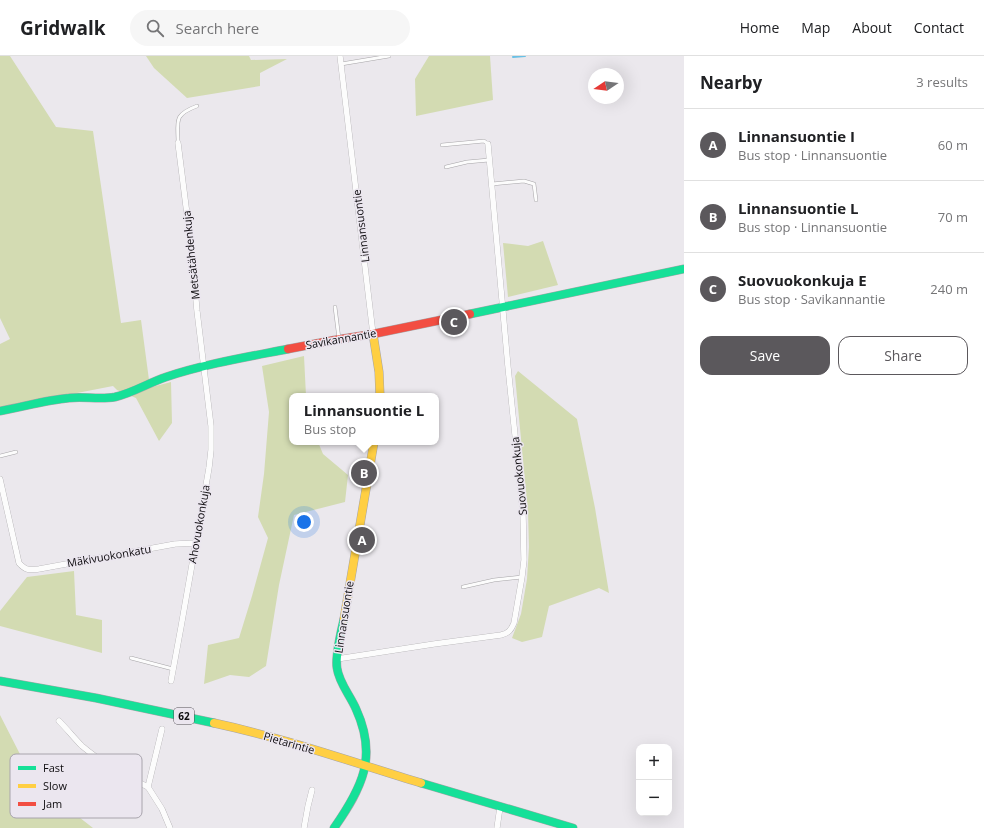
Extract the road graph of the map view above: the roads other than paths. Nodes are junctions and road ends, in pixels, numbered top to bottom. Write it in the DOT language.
graph roads {
  1 [pos="340,56"];
  2 [pos="390,56"];
  3 [pos="341,64"];
  4 [pos="197,106"];
  5 [pos="178,143"];
  6 [pos="442,144"];
  7 [pos="488,144"];
  8 [pos="489,160"];
  9 [pos="446,167"];
  10 [pos="492,184"];
  11 [pos="536,200"];
  12 [pos="684,269"];
  13 [pos="335,307"];
  14 [pos="503,307"];
  15 [pos="374,334"];
  16 [pos="339,338"];
  17 [pos="204,366"];
  18 [pos="380,393"];
  19 [pos="0,411"];
  20 [pos="373,445"];
  21 [pos="16,452"];
  22 [pos="0,456"];
  23 [pos="0,479"];
  24 [pos="2,502"];
  25 [pos="196,543"];
  26 [pos="522,577"];
  27 [pos="462,587"];
  28 [pos="131,658"];
  29 [pos="337,659"];
  30 [pos="173,669"];
  31 [pos="0,681"];
  32 [pos="171,681"];
  33 [pos="59,721"];
  34 [pos="162,729"];
  35 [pos="92,754"];
  36 [pos="365,765"];
  37 [pos="142,785"];
  38 [pos="148,788"];
  39 [pos="312,790"];
  40 [pos="500,807"];
  41 [pos="170,828"];
  42 [pos="304,828"];
  43 [pos="334,828"];
  44 [pos="497,828"];
  45 [pos="573,828"];
  1 -- 3 [label="street, Linnansuontie"];
  2 -- 3 [label="lane"];
  3 -- 15 [label="street, Linnansuontie"];
  4 -- 5 [label="lane"];
  5 -- 17 [label="street, Metsätähdenkuja"];
  6 -- 7 [label="lane"];
  7 -- 8 [label="street, Suovuokonkuja"];
  8 -- 9 [label="lane"];
  8 -- 10 [label="street, Suovuokonkuja"];
  10 -- 11 [label="lane"];
  10 -- 14 [label="street, Suovuokonkuja"];
  12 -- 14 [label="street, Savikannantie"];
  13 -- 16 [label="lane"];
  14 -- 15 [label="street, Savikannantie"];
  14 -- 26 [label="street, Suovuokonkuja"];
  15 -- 16 [label="street, Savikannantie"];
  15 -- 18 [label="street, Linnansuontie"];
  16 -- 17 [label="street, Savikannantie"];
  17 -- 19 [label="street, Savikannantie"];
  17 -- 25 [label="street, Ahovuokonkuja"];
  20 -- 29 [label="street, Linnansuontie"];
  21 -- 22 [label="lane"];
  23 -- 24 [label="street"];
  24 -- 25 [label="street, Mäkivuokonkatu"];
  25 -- 30 [label="street, Ahovuokonkuja"];
  26 -- 27 [label="lane"];
  26 -- 29 [label="street, Suovuokonkuja"];
  28 -- 30 [label="lane"];
  29 -- 36 [label="street, Linnansuontie"];
  30 -- 32 [label="street, Ahovuokonkuja"];
  31 -- 36 [label="street, Pietarintie / 62"];
  33 -- 35 [label="street"];
  34 -- 38 [label="street"];
  36 -- 40 [label="street, Pietarintie / 62"];
  36 -- 43 [label="street, Linnansuontie"];
  37 -- 38 [label="street"];
  38 -- 41 [label="street"];
  39 -- 42 [label="street"];
  40 -- 44 [label="street"];
  40 -- 45 [label="street, Pietarintie / 62"];
}
